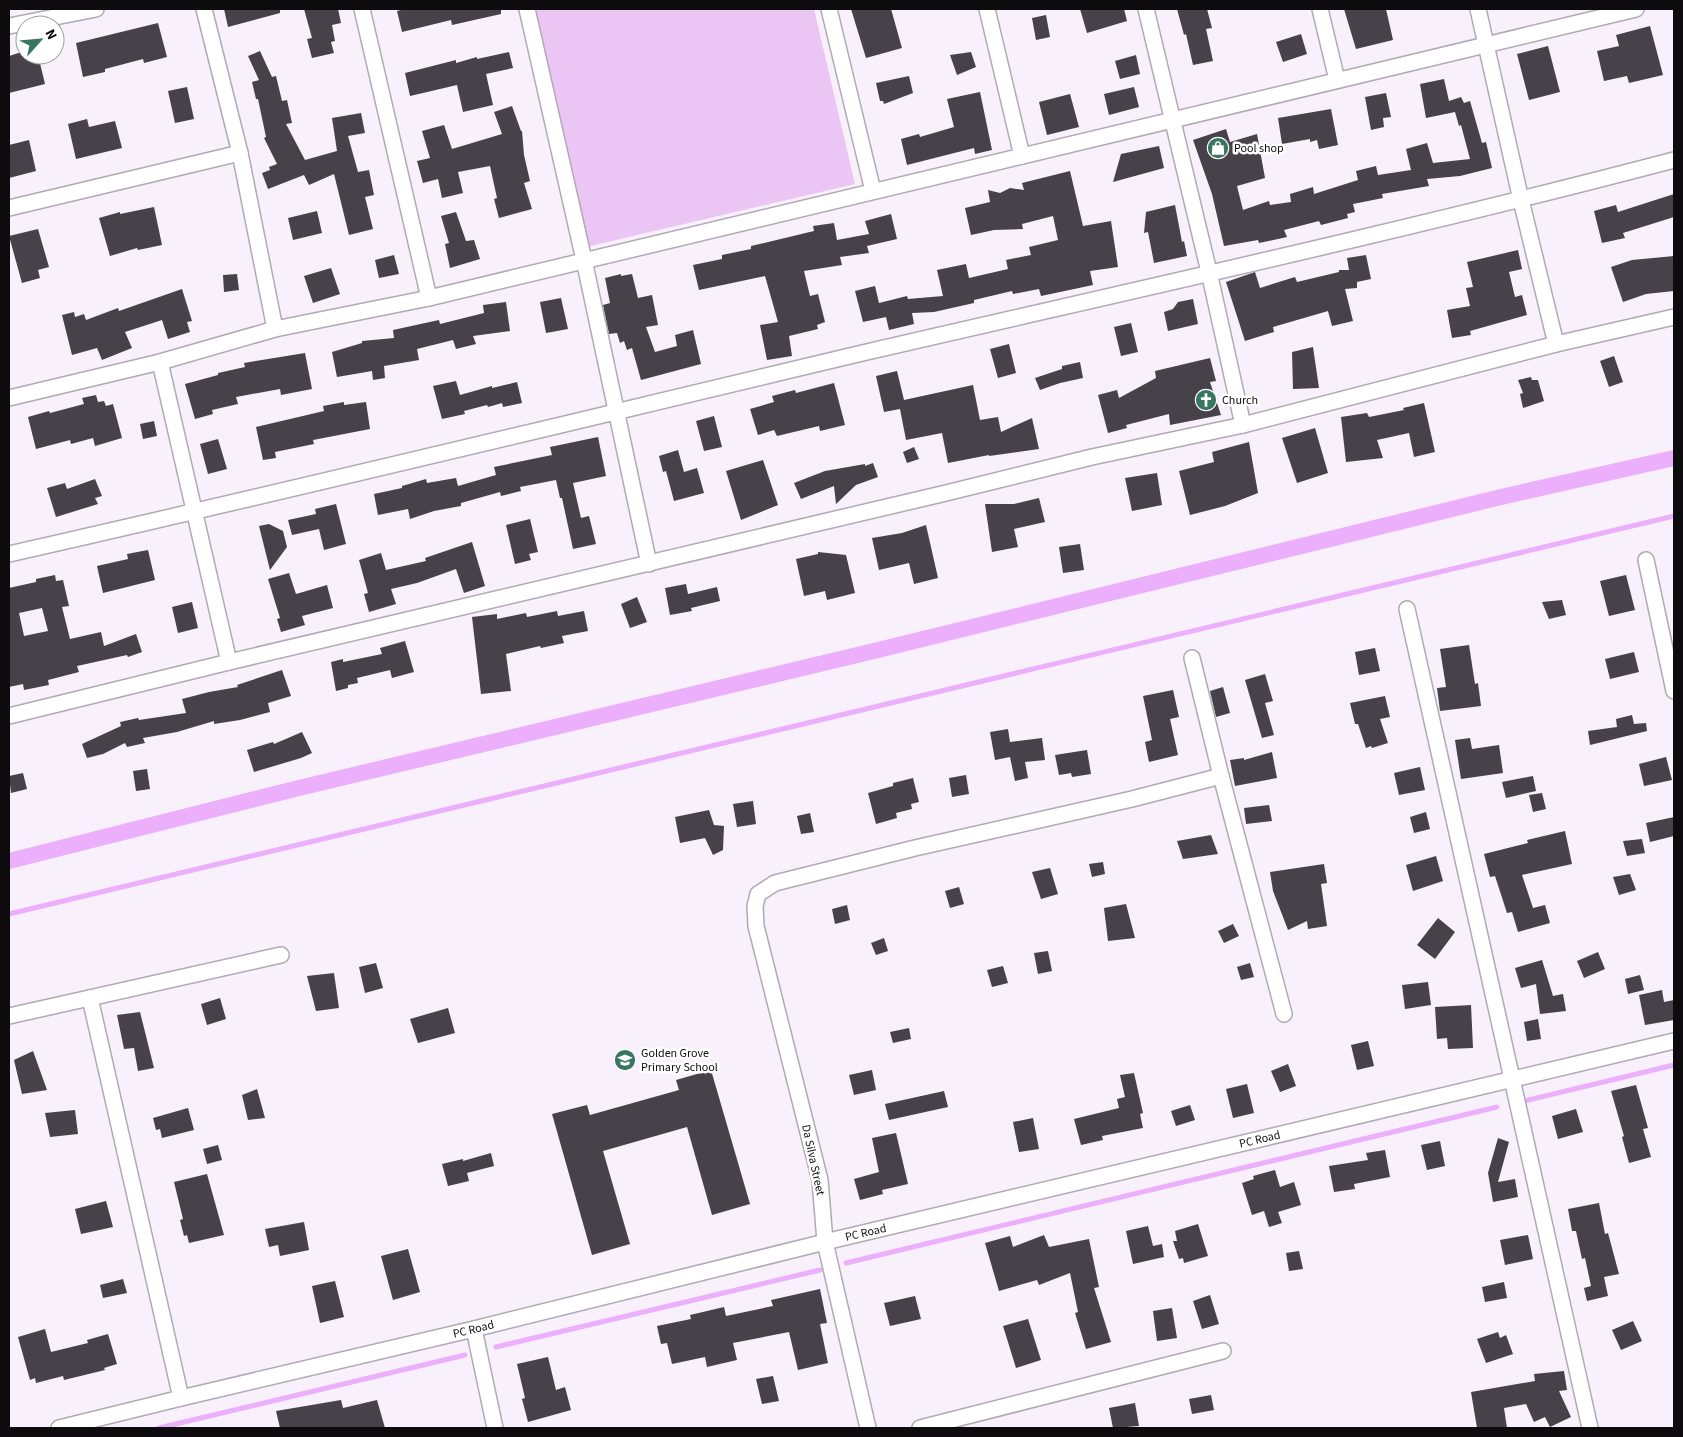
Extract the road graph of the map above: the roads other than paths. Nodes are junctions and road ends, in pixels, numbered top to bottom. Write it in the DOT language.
graph roads {
  1 [pos="96,9"];
  2 [pos="204,9"];
  3 [pos="362,9"];
  4 [pos="527,9"];
  5 [pos="829,9"];
  6 [pos="987,9"];
  7 [pos="1146,9"];
  8 [pos="1320,9"];
  9 [pos="1478,9"];
  10 [pos="1636,9"];
  11 [pos="9,26"];
  12 [pos="1486,44"];
  13 [pos="1338,80"];
  14 [pos="1171,120"];
  15 [pos="240,153"];
  16 [pos="1022,156"];
  17 [pos="1674,160"];
  18 [pos="873,191"];
  19 [pos="1521,200"];
  20 [pos="9,208"];
  21 [pos="584,260"];
  22 [pos="1209,272"];
  23 [pos="429,298"];
  24 [pos="1674,317"];
  25 [pos="275,329"];
  26 [pos="1556,344"];
  27 [pos="160,362"];
  28 [pos="9,398"];
  29 [pos="616,411"];
  30 [pos="1243,425"];
  31 [pos="195,512"];
  32 [pos="9,554"];
  33 [pos="1646,560"];
  34 [pos="650,564"];
  35 [pos="1407,610"];
  36 [pos="1192,658"];
  37 [pos="229,662"];
  38 [pos="1674,691"];
  39 [pos="9,716"];
  40 [pos="1221,776"];
  41 [pos="281,955"];
  42 [pos="90,998"];
  43 [pos="1284,1014"];
  44 [pos="9,1016"];
  45 [pos="1674,1041"];
  46 [pos="1512,1079"];
  47 [pos="825,1242"];
  48 [pos="474,1330"];
  49 [pos="1223,1352"];
  50 [pos="182,1398"];
  51 [pos="59,1428"];
  52 [pos="495,1428"];
  53 [pos="868,1428"];
  54 [pos="920,1428"];
  55 [pos="1590,1428"];
  1 -- 11 [label="street"];
  2 -- 15 [label="street"];
  3 -- 23 [label="street"];
  4 -- 21 [label="street"];
  5 -- 18 [label="street"];
  6 -- 16 [label="street"];
  7 -- 14 [label="street"];
  8 -- 13 [label="street"];
  9 -- 12 [label="street"];
  10 -- 12 [label="street"];
  12 -- 13 [label="street"];
  12 -- 19 [label="street"];
  13 -- 14 [label="street"];
  14 -- 16 [label="street"];
  14 -- 22 [label="street"];
  15 -- 20 [label="street"];
  15 -- 25 [label="street"];
  16 -- 18 [label="street"];
  17 -- 19 [label="street"];
  18 -- 21 [label="street"];
  19 -- 22 [label="street"];
  19 -- 26 [label="street"];
  21 -- 23 [label="street"];
  21 -- 29 [label="street"];
  22 -- 29 [label="street"];
  22 -- 30 [label="street"];
  23 -- 25 [label="street"];
  24 -- 26 [label="street"];
  25 -- 27 [label="street"];
  26 -- 30 [label="street"];
  27 -- 28 [label="street"];
  27 -- 31 [label="street"];
  29 -- 31 [label="street"];
  29 -- 34 [label="street"];
  30 -- 34 [label="street"];
  31 -- 32 [label="street"];
  31 -- 37 [label="street"];
  33 -- 38 [label="street"];
  34 -- 37 [label="street"];
  35 -- 46 [label="street"];
  36 -- 40 [label="street"];
  37 -- 39 [label="street"];
  40 -- 43 [label="street"];
  40 -- 47 [label="street, Da Silva Street"];
  41 -- 42 [label="street"];
  42 -- 44 [label="street"];
  42 -- 50 [label="street"];
  45 -- 46 [label="street, PC Road"];
  46 -- 47 [label="street, PC Road"];
  46 -- 55 [label="street"];
  47 -- 48 [label="street, PC Road"];
  47 -- 53 [label="street, Da Silva Street"];
  48 -- 50 [label="street, PC Road"];
  48 -- 52 [label="street"];
  49 -- 54 [label="street"];
  50 -- 51 [label="street, PC Road"];
}
